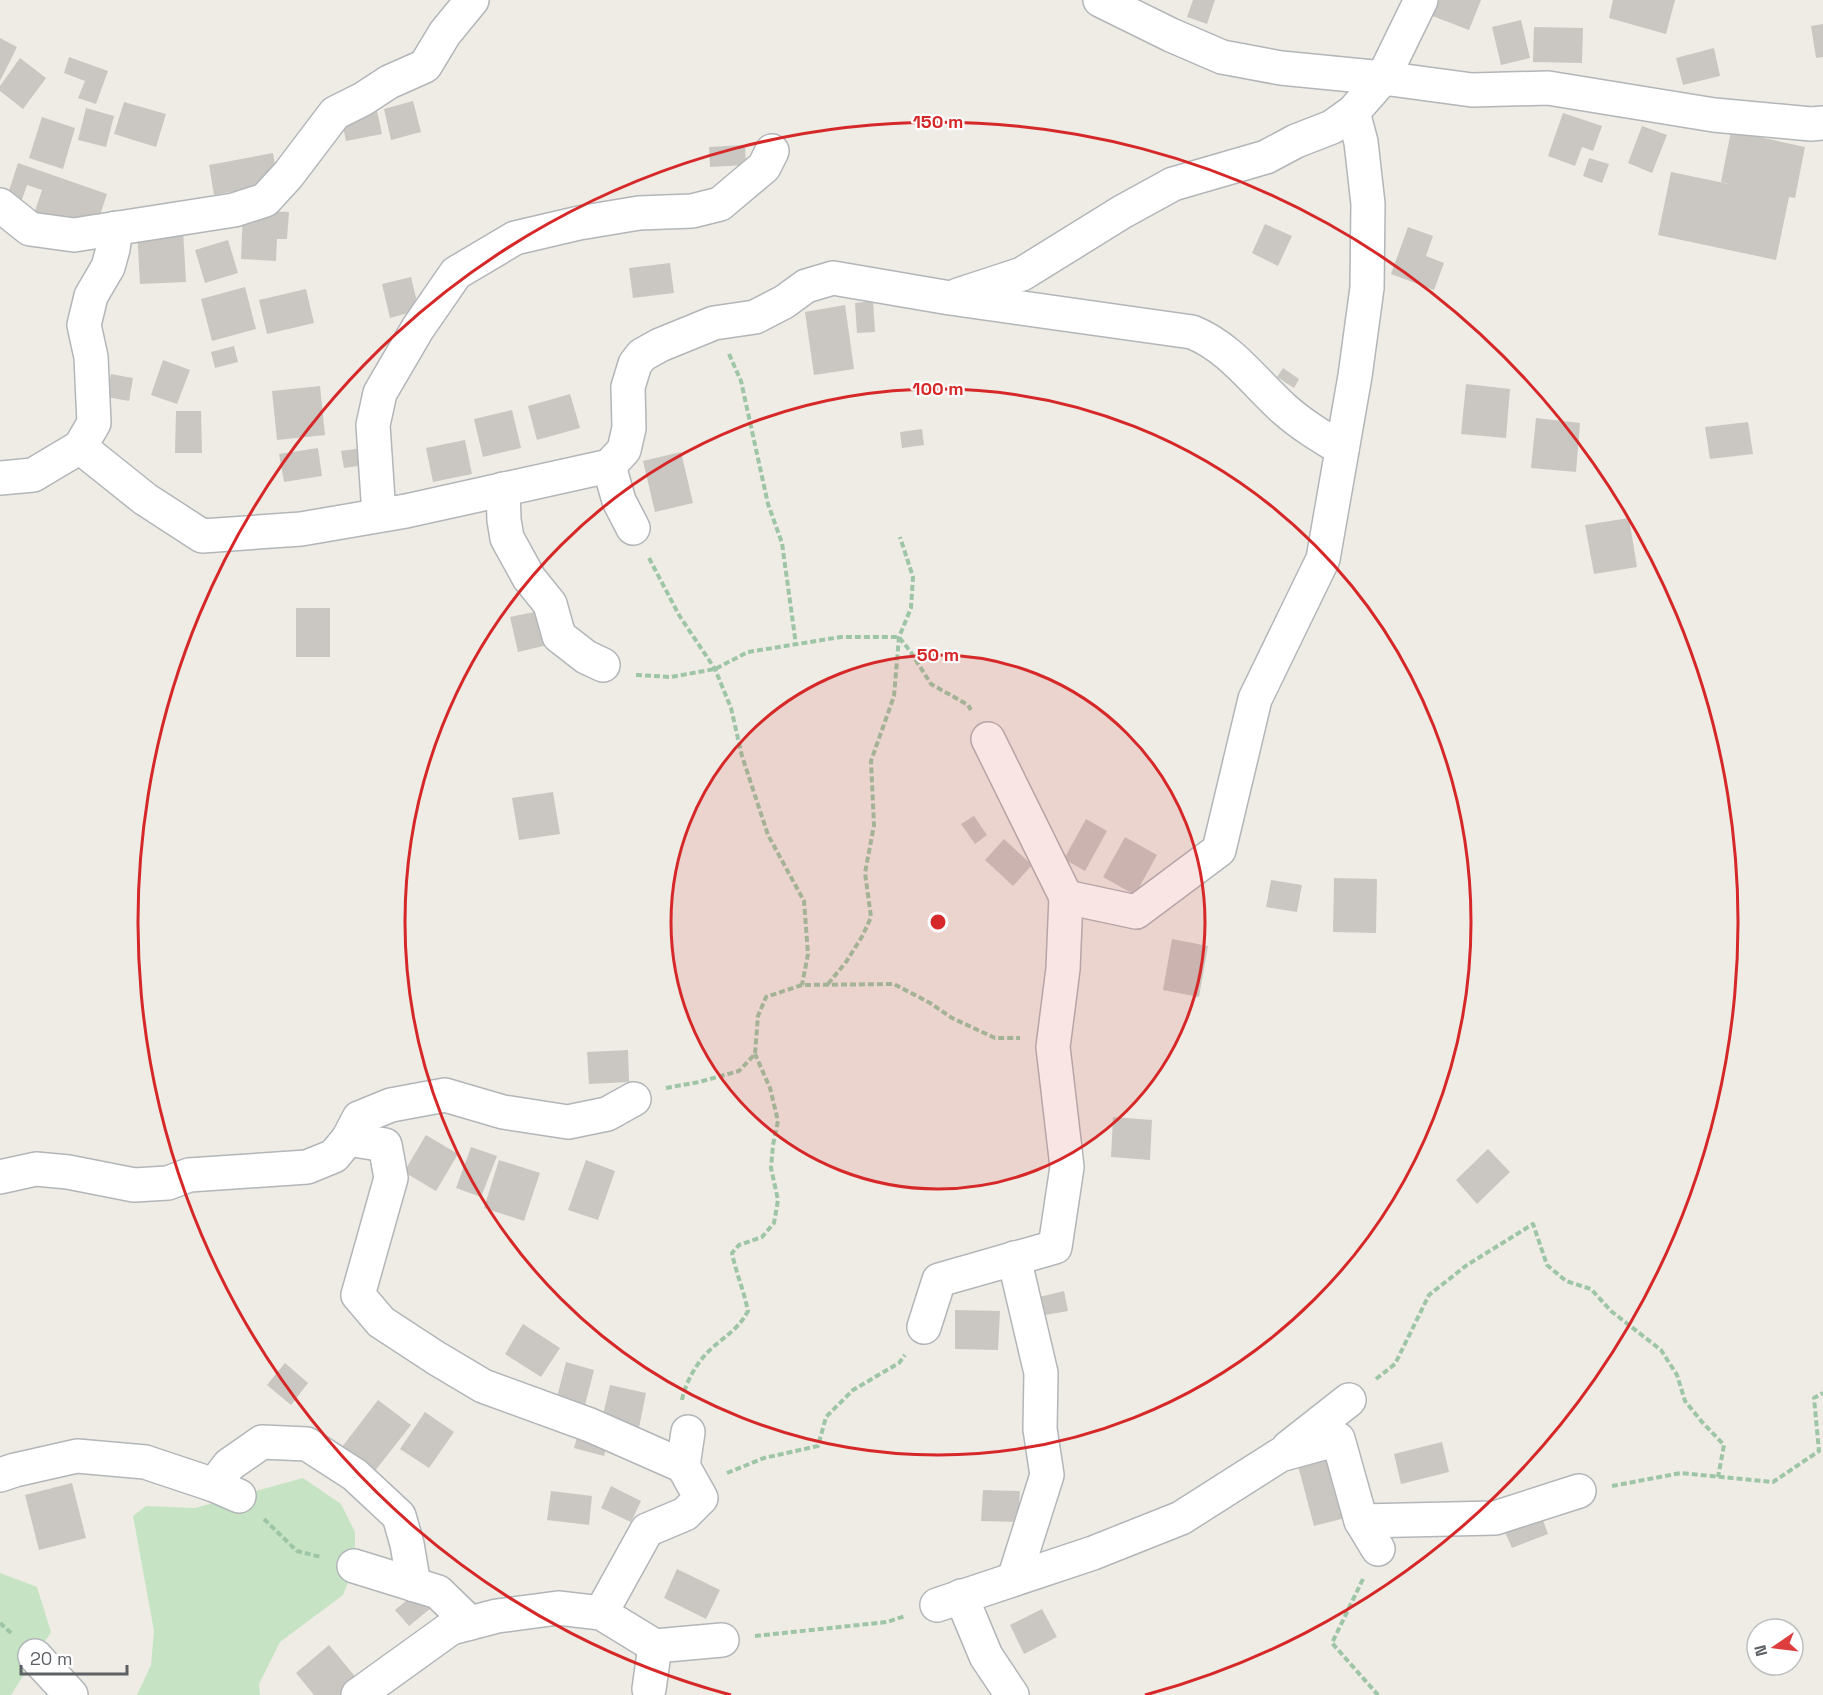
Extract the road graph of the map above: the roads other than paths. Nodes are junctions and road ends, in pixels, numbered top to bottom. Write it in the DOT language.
graph roads {
  1 [pos="472,0"];
  2 [pos="1100,0"];
  3 [pos="1421,0"];
  4 [pos="1383,78"];
  5 [pos="1353,112"];
  6 [pos="1823,123"];
  7 [pos="772,151"];
  8 [pos="0,205"];
  9 [pos="116,228"];
  10 [pos="950,298"];
  11 [pos="80,447"];
  12 [pos="1342,449"];
  13 [pos="609,466"];
  14 [pos="0,478"];
  15 [pos="503,489"];
  16 [pos="379,515"];
  17 [pos="633,528"];
  18 [pos="603,665"];
  19 [pos="988,739"];
  20 [pos="1066,897"];
  21 [pos="634,1099"];
  22 [pos="348,1139"];
  23 [pos="0,1178"];
  24 [pos="1014,1258"];
  25 [pos="924,1327"];
  26 [pos="1349,1400"];
  27 [pos="688,1432"];
  28 [pos="1280,1455"];
  29 [pos="683,1467"];
  30 [pos="0,1475"];
  31 [pos="1579,1491"];
  32 [pos="1361,1521"];
  33 [pos="1378,1549"];
  34 [pos="354,1566"];
  35 [pos="1014,1579"];
  36 [pos="414,1585"];
  37 [pos="601,1613"];
  38 [pos="470,1623"];
  39 [pos="722,1640"];
  40 [pos="655,1646"];
  41 [pos="35,1656"];
  42 [pos="650,1689"];
  43 [pos="71,1695"];
  44 [pos="358,1695"];
  45 [pos="1012,1695"];
  1 -- 9 [label="street"];
  2 -- 4 [label="street"];
  3 -- 4 [label="street"];
  4 -- 5 [label="street"];
  4 -- 6 [label="street"];
  5 -- 10 [label="street"];
  5 -- 12 [label="street"];
  7 -- 16 [label="street"];
  8 -- 9 [label="street"];
  9 -- 11 [label="street"];
  10 -- 12 [label="street"];
  10 -- 13 [label="street"];
  11 -- 14 [label="street"];
  11 -- 16 [label="street"];
  12 -- 20 [label="street"];
  13 -- 15 [label="street"];
  13 -- 17 [label="street"];
  15 -- 16 [label="street"];
  15 -- 18 [label="street"];
  19 -- 20 [label="street"];
  20 -- 24 [label="street"];
  21 -- 22 [label="street"];
  22 -- 23 [label="street"];
  22 -- 29 [label="street"];
  24 -- 25 [label="street"];
  24 -- 35 [label="street"];
  26 -- 28 [label="street"];
  27 -- 29 [label="street"];
  28 -- 32 [label="street"];
  28 -- 35 [label="street"];
  29 -- 37 [label="street"];
  30 -- 36 [label="street"];
  31 -- 32 [label="street"];
  32 -- 33 [label="street"];
  34 -- 36 [label="street"];
  35 -- 45 [label="street"];
  36 -- 38 [label="street"];
  37 -- 38 [label="street"];
  37 -- 40 [label="street"];
  38 -- 44 [label="street"];
  39 -- 40 [label="street"];
  40 -- 42 [label="street"];
  41 -- 43 [label="street"];
}
